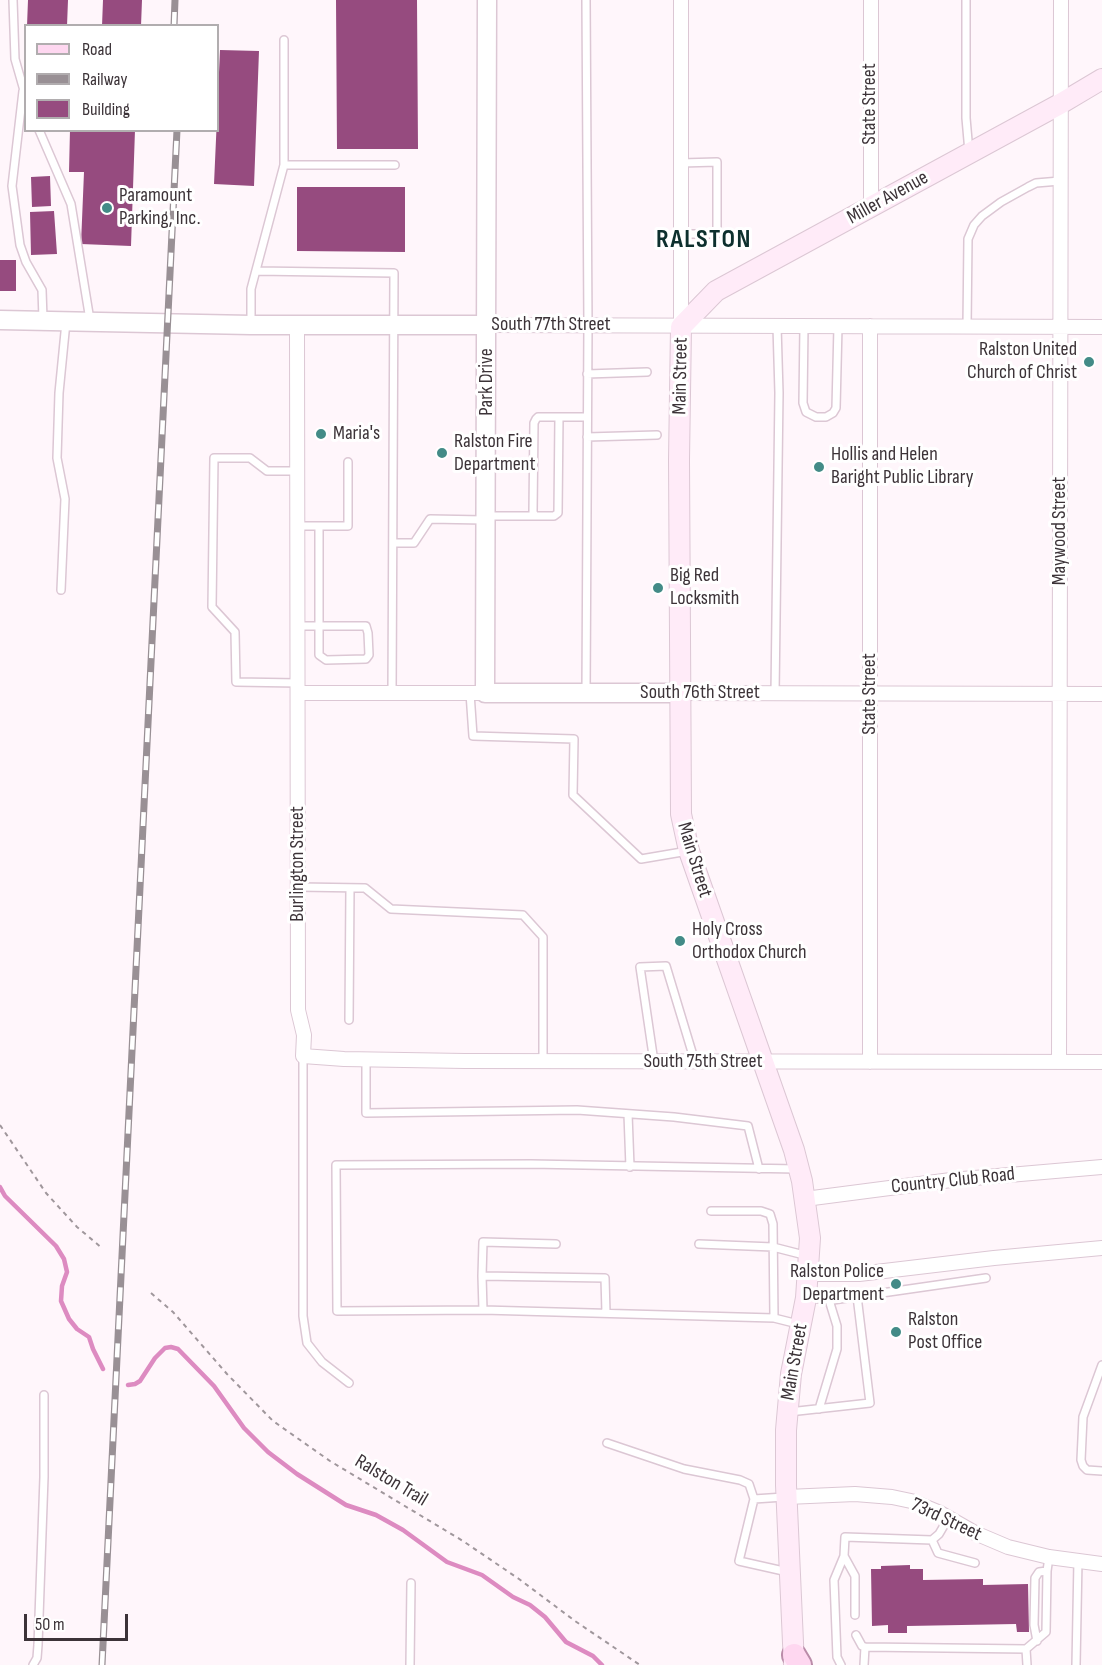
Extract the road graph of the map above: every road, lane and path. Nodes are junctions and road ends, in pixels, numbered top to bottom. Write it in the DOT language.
graph roads {
  1 [pos="13,0"];
  2 [pos="487,0"];
  3 [pos="586,0"];
  4 [pos="681,0"];
  5 [pos="870,0"];
  6 [pos="966,0"];
  7 [pos="1060,0"];
  8 [pos="284,40"];
  9 [pos="1102,78"];
  10 [pos="24,94"];
  11 [pos="1060,104"];
  12 [pos="40,132"];
  13 [pos="969,154"];
  14 [pos="681,162"];
  15 [pos="284,165"];
  16 [pos="394,165"];
  17 [pos="1060,181"];
  18 [pos="871,208"];
  19 [pos="681,234"];
  20 [pos="256,271"];
  21 [pos="0,320"];
  22 [pos="43,321"];
  23 [pos="66,322"];
  24 [pos="91,322"];
  25 [pos="251,325"];
  26 [pos="487,325"];
  27 [pos="588,325"];
  28 [pos="297,326"];
  29 [pos="394,326"];
  30 [pos="777,326"];
  31 [pos="804,326"];
  32 [pos="838,326"];
  33 [pos="870,326"];
  34 [pos="967,326"];
  35 [pos="1060,326"];
  36 [pos="681,327"];
  37 [pos="1102,327"];
  38 [pos="646,372"];
  39 [pos="587,374"];
  40 [pos="559,417"];
  41 [pos="587,417"];
  42 [pos="657,435"];
  43 [pos="587,437"];
  44 [pos="348,462"];
  45 [pos="297,471"];
  46 [pos="535,516"];
  47 [pos="486,518"];
  48 [pos="297,526"];
  49 [pos="319,526"];
  50 [pos="393,543"];
  51 [pos="61,590"];
  52 [pos="297,626"];
  53 [pos="319,626"];
  54 [pos="298,688"];
  55 [pos="392,693"];
  56 [pos="478,693"];
  57 [pos="586,693"];
  58 [pos="680,693"];
  59 [pos="775,693"];
  60 [pos="869,693"];
  61 [pos="1060,694"];
  62 [pos="1102,694"];
  63 [pos="689,851"];
  64 [pos="299,887"];
  65 [pos="350,888"];
  66 [pos="350,1020"];
  67 [pos="303,1056"];
  68 [pos="366,1059"];
  69 [pos="543,1061"];
  70 [pos="654,1062"];
  71 [pos="695,1062"];
  72 [pos="763,1062"];
  73 [pos="870,1062"];
  74 [pos="1059,1062"];
  75 [pos="1102,1062"];
  76 [pos="628,1114"];
  77 [pos="0,1125"];
  78 [pos="630,1167"];
  79 [pos="1102,1167"];
  80 [pos="759,1169"];
  81 [pos="799,1169"];
  82 [pos="805,1199"];
  83 [pos="711,1211"];
  84 [pos="556,1244"];
  85 [pos="699,1244"];
  86 [pos="773,1247"];
  87 [pos="102,1248"];
  88 [pos="1102,1248"];
  89 [pos="809,1265"];
  90 [pos="482,1276"];
  91 [pos="986,1278"];
  92 [pos="151,1293"];
  93 [pos="857,1296"];
  94 [pos="806,1298"];
  95 [pos="829,1300"];
  96 [pos="483,1310"];
  97 [pos="606,1313"];
  98 [pos="774,1318"];
  99 [pos="801,1325"];
  100 [pos="1102,1365"];
  101 [pos="349,1383"];
  102 [pos="44,1395"];
  103 [pos="819,1409"];
  104 [pos="787,1412"];
  105 [pos="607,1443"];
  106 [pos="1102,1471"];
  107 [pos="787,1497"];
  108 [pos="754,1499"];
  109 [pos="949,1517"];
  110 [pos="932,1540"];
  111 [pos="844,1556"];
  112 [pos="1078,1560"];
  113 [pos="975,1563"];
  114 [pos="1048,1564"];
  115 [pos="1102,1564"];
  116 [pos="790,1572"];
  117 [pos="411,1583"];
  118 [pos="855,1615"];
  119 [pos="856,1635"];
  120 [pos="1036,1641"];
  121 [pos="865,1647"];
  122 [pos="1026,1649"];
  123 [pos="796,1662"];
  124 [pos="33,1665"];
  125 [pos="410,1665"];
  126 [pos="640,1665"];
  127 [pos="842,1665"];
  128 [pos="864,1665"];
  129 [pos="1027,1665"];
  130 [pos="1076,1665"];
  1 -- 10 [label="lane"];
  2 -- 26 [label="street, Park Drive"];
  3 -- 27 [label="lane"];
  4 -- 14 [label="street, Main Street"];
  5 -- 18 [label="street, State Street"];
  6 -- 13 [label="lane"];
  7 -- 11 [label="street, Maywood Street"];
  8 -- 15 [label="lane"];
  9 -- 11 [label="main road, Miller Avenue"];
  10 -- 22 [label="lane"];
  11 -- 13 [label="main road, Miller Avenue"];
  11 -- 17 [label="street, Maywood Street"];
  12 -- 24 [label="lane"];
  13 -- 18 [label="main road, Miller Avenue"];
  14 -- 19 [label="street, Main Street"];
  14 -- 19 [label="lane"];
  15 -- 16 [label="lane"];
  15 -- 20 [label="lane"];
  17 -- 34 [label="lane"];
  17 -- 35 [label="street, Maywood Street"];
  18 -- 36 [label="main road, Miller Avenue"];
  19 -- 36 [label="street, Main Street"];
  20 -- 25 [label="lane"];
  20 -- 29 [label="lane"];
  21 -- 22 [label="street, South 77th Street"];
  22 -- 23 [label="street, South 77th Street"];
  23 -- 24 [label="street, South 77th Street"];
  23 -- 51 [label="lane"];
  24 -- 25 [label="street, South 77th Street"];
  25 -- 28 [label="street, South 77th Street"];
  26 -- 27 [label="street, South 77th Street"];
  26 -- 29 [label="street, South 77th Street"];
  26 -- 47 [label="street, Park Drive"];
  27 -- 36 [label="street, South 77th Street"];
  27 -- 39 [label="lane"];
  28 -- 29 [label="street, South 77th Street"];
  28 -- 45 [label="street, Burlington Street"];
  29 -- 50 [label="lane"];
  30 -- 31 [label="street, South 77th Street"];
  30 -- 36 [label="street, South 77th Street"];
  30 -- 59 [label="lane"];
  31 -- 32 [label="street, South 77th Street"];
  31 -- 32 [label="lane"];
  32 -- 33 [label="street, South 77th Street"];
  33 -- 34 [label="street, South 77th Street"];
  33 -- 60 [label="street, State Street"];
  34 -- 35 [label="street, South 77th Street"];
  35 -- 37 [label="street, South 77th Street"];
  35 -- 61 [label="street, Maywood Street"];
  36 -- 58 [label="main road, Main Street"];
  38 -- 39 [label="lane"];
  39 -- 41 [label="lane"];
  40 -- 41 [label="lane"];
  40 -- 46 [label="lane"];
  40 -- 46 [label="lane"];
  41 -- 43 [label="lane"];
  42 -- 43 [label="lane"];
  43 -- 57 [label="lane"];
  44 -- 49 [label="lane"];
  45 -- 48 [label="street, Burlington Street"];
  45 -- 54 [label="lane"];
  46 -- 47 [label="lane"];
  47 -- 50 [label="lane"];
  47 -- 56 [label="street, Park Drive"];
  48 -- 49 [label="lane"];
  48 -- 52 [label="street, Burlington Street"];
  49 -- 53 [label="lane"];
  50 -- 55 [label="lane"];
  52 -- 53 [label="lane"];
  52 -- 54 [label="street, Burlington Street"];
  53 -- 53 [label="lane"];
  54 -- 55 [label="street, South 76th Street"];
  54 -- 64 [label="street, Burlington Street"];
  55 -- 56 [label="street, South 76th Street"];
  56 -- 57 [label="street, South 76th Street"];
  56 -- 63 [label="lane"];
  57 -- 58 [label="street, South 76th Street"];
  58 -- 59 [label="street, South 76th Street"];
  58 -- 63 [label="main road, Main Street"];
  59 -- 60 [label="street, South 76th Street"];
  60 -- 61 [label="street, South 76th Street"];
  60 -- 73 [label="street, State Street"];
  61 -- 62 [label="street, South 76th Street"];
  61 -- 74 [label="street, Maywood Street"];
  63 -- 72 [label="main road, Main Street"];
  64 -- 65 [label="lane"];
  64 -- 67 [label="street, Burlington Street"];
  65 -- 66 [label="lane"];
  65 -- 69 [label="lane"];
  67 -- 68 [label="street, South 75th Street"];
  67 -- 101 [label="lane, Burlington Street"];
  68 -- 69 [label="street, South 75th Street"];
  68 -- 76 [label="lane"];
  69 -- 70 [label="street, South 75th Street"];
  70 -- 71 [label="street, South 75th Street"];
  70 -- 71 [label="lane"];
  71 -- 72 [label="street, South 75th Street"];
  72 -- 73 [label="street, South 75th Street"];
  72 -- 81 [label="main road, Main Street"];
  73 -- 74 [label="street, South 75th Street"];
  74 -- 75 [label="street, South 75th Street"];
  76 -- 78 [label="lane"];
  76 -- 80 [label="lane"];
  77 -- 87 [label="path"];
  78 -- 80 [label="lane"];
  78 -- 96 [label="lane"];
  79 -- 82 [label="street, Country Club Road"];
  80 -- 81 [label="lane"];
  81 -- 82 [label="main road, Main Street"];
  82 -- 89 [label="main road, Main Street"];
  83 -- 86 [label="lane"];
  84 -- 90 [label="lane"];
  85 -- 86 [label="lane"];
  86 -- 89 [label="lane"];
  86 -- 98 [label="lane"];
  88 -- 89 [label="street"];
  89 -- 94 [label="main road, Main Street"];
  90 -- 96 [label="lane"];
  90 -- 97 [label="lane"];
  91 -- 93 [label="lane"];
  92 -- 126 [label="path, Ralston Trail"];
  93 -- 95 [label="lane"];
  93 -- 103 [label="lane"];
  94 -- 95 [label="lane"];
  94 -- 99 [label="main road, Main Street"];
  95 -- 103 [label="lane"];
  96 -- 97 [label="lane"];
  97 -- 98 [label="lane"];
  98 -- 99 [label="lane"];
  99 -- 104 [label="main road, Main Street"];
  100 -- 106 [label="lane"];
  102 -- 124 [label="lane"];
  103 -- 104 [label="lane"];
  104 -- 107 [label="main road, Main Street"];
  105 -- 108 [label="lane"];
  107 -- 108 [label="lane"];
  107 -- 109 [label="street, 73rd Street"];
  107 -- 116 [label="main road, Main Street"];
  108 -- 116 [label="lane"];
  109 -- 110 [label="lane"];
  109 -- 114 [label="street, 73rd Street"];
  110 -- 111 [label="lane"];
  110 -- 113 [label="lane"];
  111 -- 118 [label="lane"];
  111 -- 127 [label="lane"];
  112 -- 114 [label="street, 73rd Street"];
  112 -- 115 [label="street, 73rd Street"];
  112 -- 130 [label="lane"];
  114 -- 120 [label="lane"];
  114 -- 120 [label="lane"];
  116 -- 123 [label="main road, Main Street"];
  117 -- 125 [label="lane"];
  119 -- 121 [label="lane"];
  120 -- 122 [label="lane"];
  121 -- 122 [label="lane"];
  121 -- 128 [label="lane"];
  122 -- 129 [label="lane"];
}
